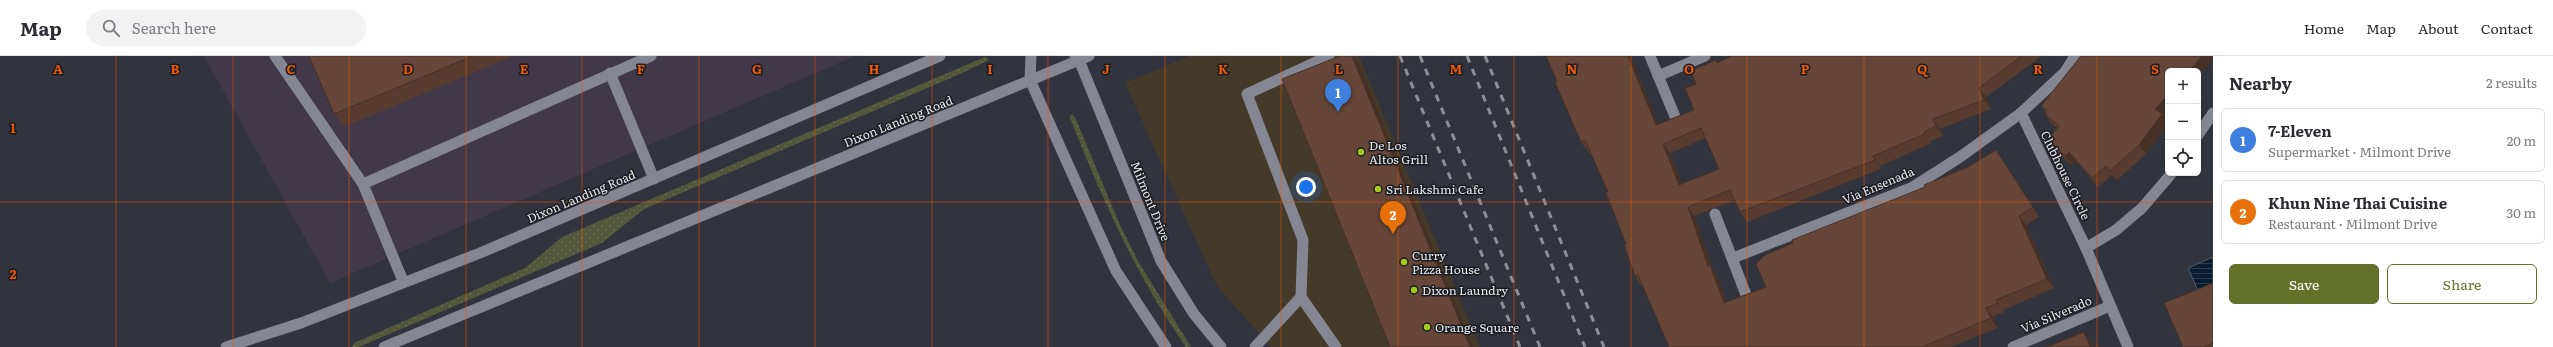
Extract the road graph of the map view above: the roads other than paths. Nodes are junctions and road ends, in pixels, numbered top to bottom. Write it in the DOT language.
graph roads {
  1 [pos="275,56"];
  2 [pos="651,56"];
  3 [pos="940,56"];
  4 [pos="1031,56"];
  5 [pos="1329,56"];
  6 [pos="1650,56"];
  7 [pos="1706,56"];
  8 [pos="2075,56"];
  9 [pos="1081,57"];
  10 [pos="610,73"];
  11 [pos="1658,76"];
  12 [pos="1030,80"];
  13 [pos="2022,113"];
  14 [pos="2213,113"];
  15 [pos="1676,119"];
  16 [pos="2201,131"];
  17 [pos="2169,176"];
  18 [pos="654,179"];
  19 [pos="363,184"];
  20 [pos="1715,214"];
  21 [pos="2086,248"];
  22 [pos="1733,258"];
  23 [pos="403,281"];
  24 [pos="1301,298"];
  25 [pos="1748,300"];
  26 [pos="2110,306"];
  27 [pos="226,347"];
  28 [pos="384,347"];
  29 [pos="1166,347"];
  30 [pos="1221,347"];
  31 [pos="1255,347"];
  32 [pos="1336,347"];
  33 [pos="2013,347"];
  34 [pos="2128,347"];
  1 -- 19 [label="street"];
  2 -- 10 [label="street"];
  3 -- 18 [label="street, Dixon Landing Road"];
  4 -- 12 [label="street"];
  5 -- 24 [label="street"];
  6 -- 11 [label="street"];
  7 -- 11 [label="street"];
  8 -- 13 [label="street, Via Ensenada"];
  9 -- 12 [label="street, Dixon Landing Road"];
  9 -- 30 [label="street, Milmont Drive"];
  10 -- 18 [label="street"];
  10 -- 19 [label="street"];
  11 -- 15 [label="street"];
  12 -- 28 [label="street, Dixon Landing Road"];
  12 -- 29 [label="street"];
  13 -- 21 [label="street, Clubhouse Circle"];
  13 -- 22 [label="street, Via Ensenada"];
  14 -- 16 [label="street"];
  17 -- 21 [label="street"];
  18 -- 23 [label="street, Dixon Landing Road"];
  19 -- 23 [label="street"];
  20 -- 22 [label="street"];
  21 -- 26 [label="street, Clubhouse Circle"];
  22 -- 25 [label="street"];
  23 -- 27 [label="street, Dixon Landing Road"];
  24 -- 31 [label="street"];
  24 -- 32 [label="street"];
  26 -- 33 [label="street, Via Silverado"];
  26 -- 34 [label="street, Clubhouse Circle"];
}
